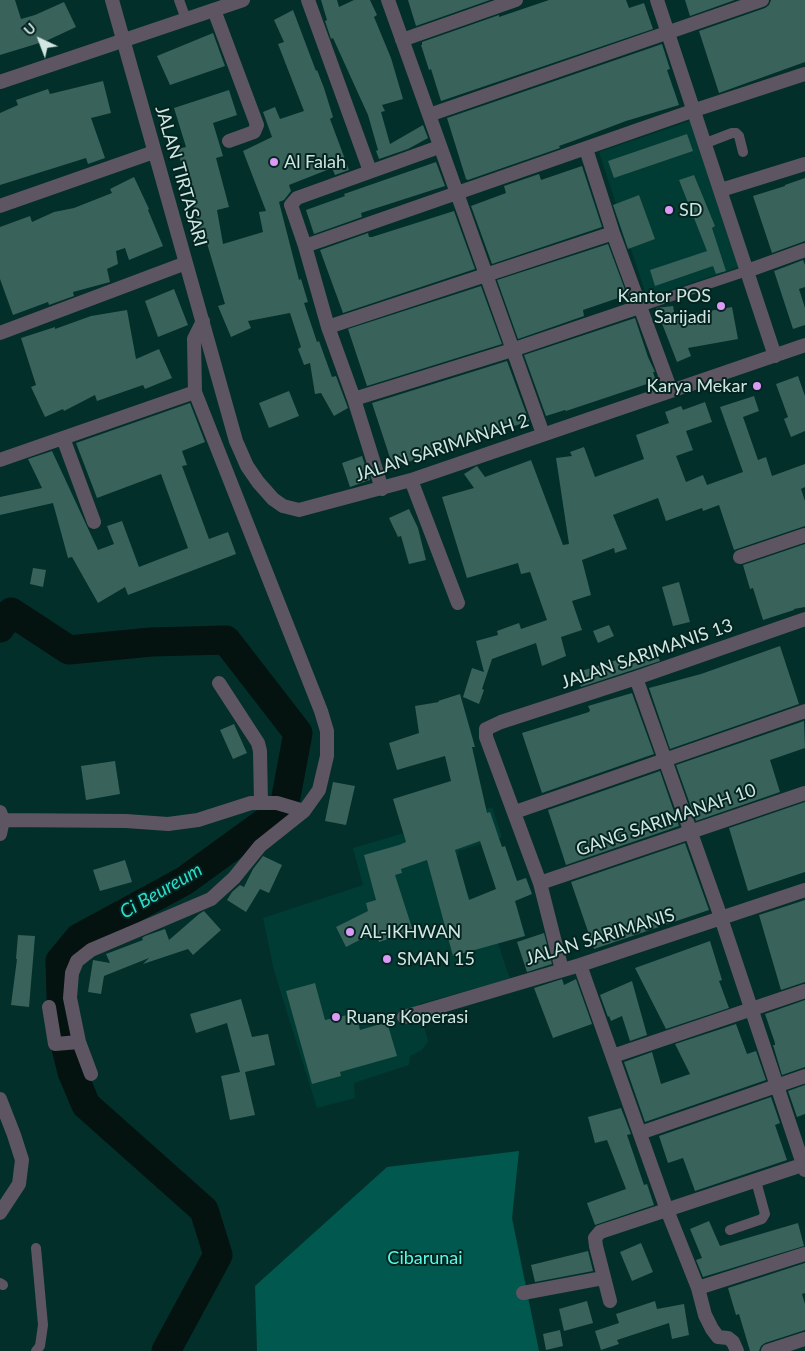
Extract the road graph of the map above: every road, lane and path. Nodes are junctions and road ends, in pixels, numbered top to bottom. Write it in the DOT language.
graph roads {
  1 [pos="112,0"];
  2 [pos="179,0"];
  3 [pos="243,0"];
  4 [pos="308,0"];
  5 [pos="388,0"];
  6 [pos="516,0"];
  7 [pos="657,0"];
  8 [pos="762,0"];
  9 [pos="214,10"];
  10 [pos="186,19"];
  11 [pos="669,33"];
  12 [pos="123,40"];
  13 [pos="402,40"];
  14 [pos="805,74"];
  15 [pos="0,82"];
  16 [pos="695,110"];
  17 [pos="428,114"];
  18 [pos="229,141"];
  19 [pos="706,143"];
  20 [pos="439,147"];
  21 [pos="586,149"];
  22 [pos="154,152"];
  23 [pos="743,152"];
  24 [pos="805,164"];
  25 [pos="370,171"];
  26 [pos="721,190"];
  27 [pos="456,194"];
  28 [pos="0,206"];
  29 [pos="613,233"];
  30 [pos="305,246"];
  31 [pos="805,250"];
  32 [pos="186,263"];
  33 [pos="747,271"];
  34 [pos="485,276"];
  35 [pos="639,306"];
  36 [pos="203,321"];
  37 [pos="328,327"];
  38 [pos="0,333"];
  39 [pos="805,345"];
  40 [pos="512,350"];
  41 [pos="775,356"];
  42 [pos="671,391"];
  43 [pos="195,392"];
  44 [pos="354,398"];
  45 [pos="543,434"];
  46 [pos="63,438"];
  47 [pos="0,460"];
  48 [pos="411,480"];
  49 [pos="382,489"];
  50 [pos="94,522"];
  51 [pos="805,535"];
  52 [pos="740,557"];
  53 [pos="458,604"];
  54 [pos="805,620"];
  55 [pos="636,678"];
  56 [pos="219,682"];
  57 [pos="805,711"];
  58 [pos="664,759"];
  59 [pos="805,793"];
  60 [pos="261,803"];
  61 [pos="304,811"];
  62 [pos="515,812"];
  63 [pos="2,816"];
  64 [pos="690,832"];
  65 [pos="0,834"];
  66 [pos="540,883"];
  67 [pos="805,890"];
  68 [pos="720,919"];
  69 [pos="580,965"];
  70 [pos="562,970"];
  71 [pos="805,991"];
  72 [pos="49,1007"];
  73 [pos="751,1010"];
  74 [pos="404,1017"];
  75 [pos="70,1043"];
  76 [pos="613,1056"];
  77 [pos="91,1074"];
  78 [pos="805,1076"];
  79 [pos="777,1086"];
  80 [pos="0,1099"];
  81 [pos="640,1133"];
  82 [pos="804,1166"];
  83 [pos="756,1181"];
  84 [pos="667,1210"];
  85 [pos="0,1213"];
  86 [pos="730,1230"];
  87 [pos="36,1248"];
  88 [pos="805,1254"];
  89 [pos="604,1278"];
  90 [pos="698,1288"];
  91 [pos="523,1293"];
  92 [pos="610,1301"];
  93 [pos="805,1339"];
  94 [pos="36,1351"];
  95 [pos="736,1351"];
  96 [pos="768,1351"];
  1 -- 12 [label="street, JALAN TIRTASARI"];
  2 -- 10 [label="lane"];
  3 -- 9 [label="street"];
  4 -- 25 [label="street"];
  5 -- 13 [label="street"];
  6 -- 13 [label="street"];
  7 -- 11 [label="street"];
  8 -- 11 [label="street"];
  9 -- 10 [label="street"];
  9 -- 18 [label="street"];
  10 -- 12 [label="street"];
  11 -- 16 [label="street"];
  11 -- 17 [label="street"];
  12 -- 15 [label="street"];
  12 -- 22 [label="street, JALAN TIRTASARI"];
  13 -- 17 [label="street"];
  14 -- 16 [label="street"];
  16 -- 19 [label="street"];
  16 -- 21 [label="street"];
  17 -- 20 [label="street"];
  19 -- 23 [label="lane"];
  19 -- 26 [label="street"];
  20 -- 25 [label="street"];
  20 -- 27 [label="street"];
  21 -- 27 [label="street"];
  21 -- 29 [label="street"];
  22 -- 28 [label="street"];
  22 -- 32 [label="street, JALAN TIRTASARI"];
  24 -- 26 [label="street"];
  25 -- 30 [label="street"];
  26 -- 33 [label="street"];
  27 -- 30 [label="street"];
  27 -- 34 [label="street"];
  29 -- 34 [label="street"];
  29 -- 35 [label="street"];
  30 -- 37 [label="street"];
  31 -- 33 [label="street"];
  32 -- 36 [label="street, JALAN TIRTASARI"];
  32 -- 38 [label="street"];
  33 -- 35 [label="lane"];
  33 -- 41 [label="street"];
  34 -- 37 [label="street"];
  34 -- 40 [label="street"];
  35 -- 40 [label="street"];
  35 -- 42 [label="street"];
  36 -- 43 [label="street"];
  36 -- 49 [label="street, JALAN SARIMANAH 2"];
  37 -- 44 [label="street"];
  39 -- 41 [label="street, JALAN SARIMANAH 2"];
  40 -- 44 [label="street"];
  40 -- 45 [label="street"];
  41 -- 42 [label="street, JALAN SARIMANAH 2"];
  42 -- 45 [label="street, JALAN SARIMANAH 2"];
  43 -- 46 [label="street"];
  43 -- 61 [label="street"];
  44 -- 49 [label="street"];
  45 -- 48 [label="street, JALAN SARIMANAH 2"];
  46 -- 47 [label="street"];
  46 -- 50 [label="street"];
  48 -- 49 [label="street, JALAN SARIMANAH 2"];
  48 -- 53 [label="street"];
  51 -- 52 [label="street"];
  54 -- 55 [label="street, JALAN SARIMANIS 13"];
  55 -- 58 [label="street"];
  55 -- 62 [label="street, JALAN SARIMANIS 13"];
  56 -- 60 [label="street"];
  57 -- 58 [label="street"];
  58 -- 62 [label="street"];
  58 -- 64 [label="street"];
  59 -- 64 [label="street, GANG SARIMANAH 10"];
  60 -- 61 [label="street"];
  60 -- 63 [label="street"];
  61 -- 75 [label="street"];
  62 -- 66 [label="street"];
  63 -- 65 [label="street"];
  64 -- 66 [label="street, GANG SARIMANAH 10"];
  64 -- 68 [label="street"];
  66 -- 70 [label="street"];
  67 -- 68 [label="street, JALAN SARIMANIS"];
  68 -- 69 [label="street, JALAN SARIMANIS"];
  68 -- 73 [label="street"];
  69 -- 70 [label="street, JALAN SARIMANIS"];
  69 -- 76 [label="street"];
  70 -- 74 [label="street, JALAN SARIMANIS"];
  71 -- 73 [label="street"];
  72 -- 75 [label="street"];
  73 -- 76 [label="street"];
  73 -- 79 [label="street"];
  75 -- 77 [label="street"];
  76 -- 81 [label="street"];
  78 -- 79 [label="street"];
  79 -- 81 [label="street"];
  79 -- 82 [label="street"];
  80 -- 85 [label="street"];
  81 -- 84 [label="street"];
  82 -- 83 [label="street"];
  83 -- 84 [label="street"];
  83 -- 86 [label="lane"];
  84 -- 89 [label="street"];
  84 -- 90 [label="street"];
  87 -- 94 [label="lane"];
  88 -- 90 [label="street"];
  89 -- 91 [label="street"];
  89 -- 92 [label="street"];
  90 -- 95 [label="street"];
  93 -- 96 [label="street"];
}
